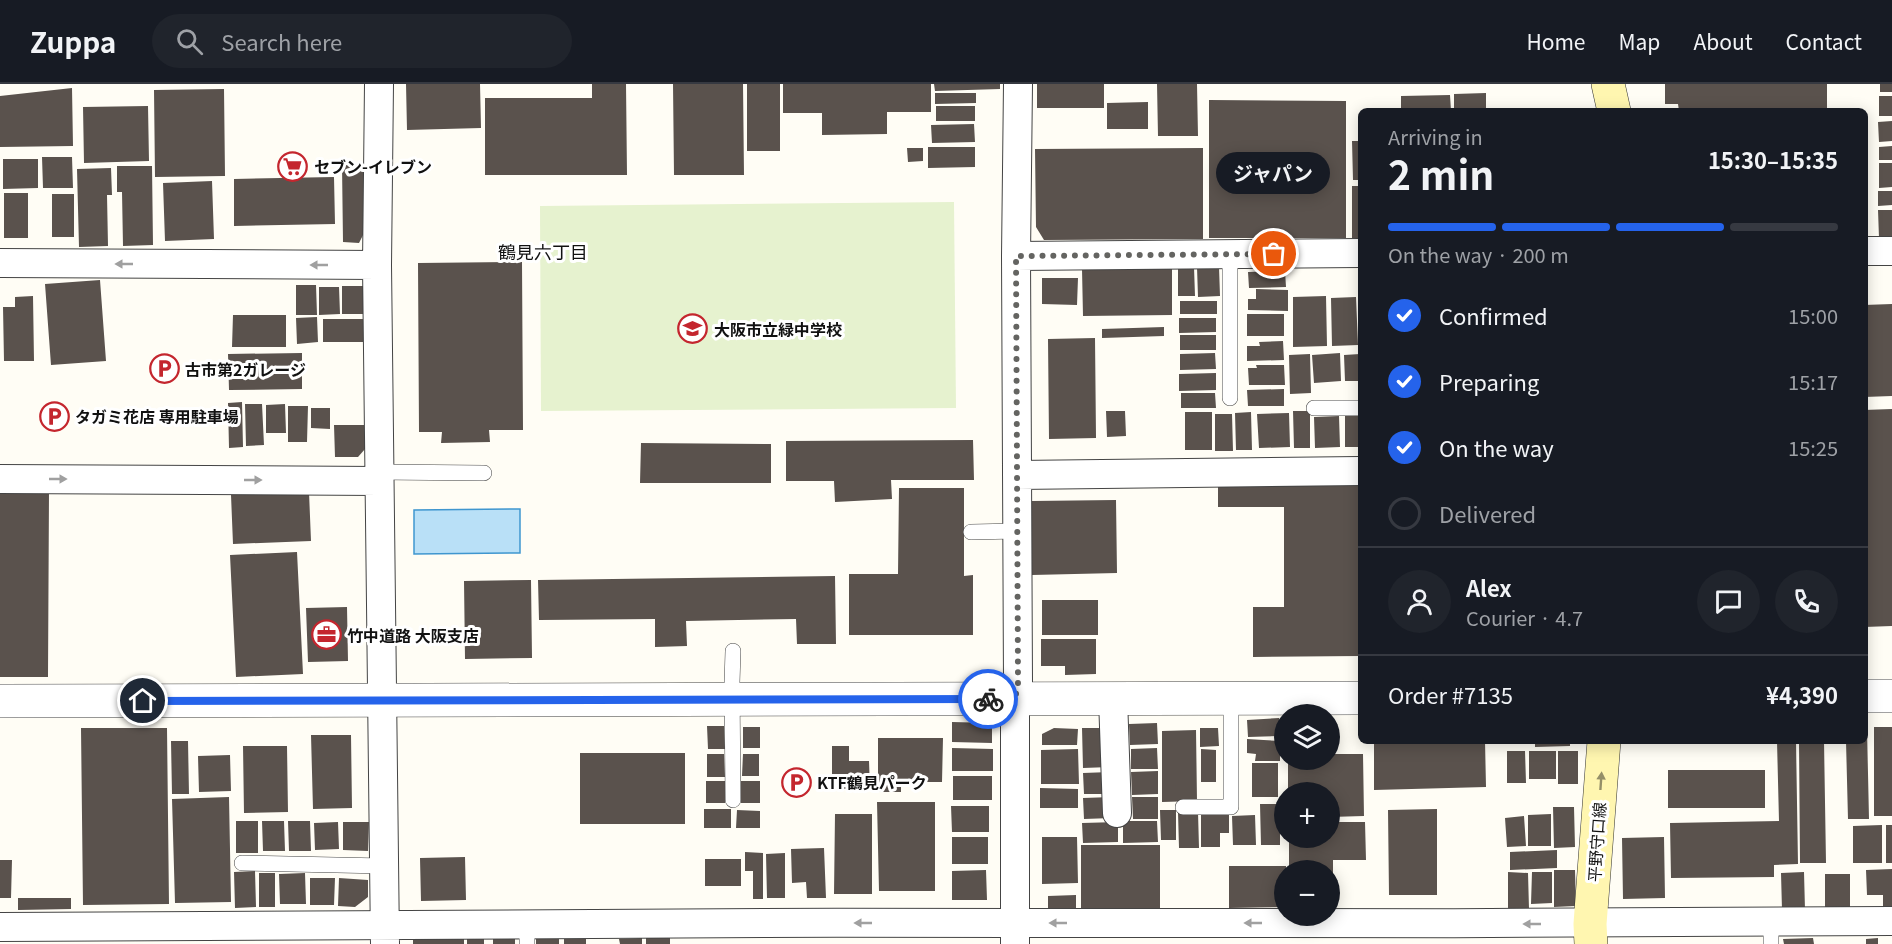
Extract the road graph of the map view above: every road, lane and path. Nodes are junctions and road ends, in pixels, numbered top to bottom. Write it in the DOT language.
graph roads {
  1 [pos="379,84"];
  2 [pos="1018,84"];
  3 [pos="1608,84"];
  4 [pos="1613,108"];
  5 [pos="1868,251"];
  6 [pos="1892,251"];
  7 [pos="1358,253"];
  8 [pos="1230,254"];
  9 [pos="1016,256"];
  10 [pos="0,264"];
  11 [pos="377,266"];
  12 [pos="1230,398"];
  13 [pos="1314,408"];
  14 [pos="1358,408"];
  15 [pos="1358,471"];
  16 [pos="484,473"];
  17 [pos="1017,475"];
  18 [pos="379,476"];
  19 [pos="0,479"];
  20 [pos="1017,531"];
  21 [pos="971,532"];
  22 [pos="733,651"];
  23 [pos="1868,696"];
  24 [pos="1892,696"];
  25 [pos="1113,698"];
  26 [pos="1231,698"];
  27 [pos="1358,698"];
  28 [pos="1015,699"];
  29 [pos="733,700"];
  30 [pos="0,701"];
  31 [pos="382,701"];
  32 [pos="1604,744"];
  33 [pos="733,800"];
  34 [pos="1183,807"];
  35 [pos="1117,813"];
  36 [pos="242,863"];
  37 [pos="384,866"];
  38 [pos="1892,921"];
  39 [pos="0,927"];
  40 [pos="1015,933"];
  41 [pos="1771,933"];
  42 [pos="385,934"];
  43 [pos="527,934"];
  44 [pos="1590,934"];
  1 -- 11 [label="street"];
  2 -- 9 [label="street"];
  3 -- 4 [label="main road"];
  5 -- 6 [label="street"];
  7 -- 8 [label="street"];
  8 -- 9 [label="street"];
  8 -- 12 [label="lane"];
  9 -- 17 [label="street"];
  11 -- 10 [label="street, one-way"];
  11 -- 18 [label="street"];
  13 -- 14 [label="lane"];
  15 -- 17 [label="street"];
  16 -- 18 [label="lane"];
  17 -- 20 [label="street"];
  19 -- 18 [label="street, one-way"];
  18 -- 31 [label="street"];
  20 -- 21 [label="lane"];
  20 -- 28 [label="street"];
  22 -- 29 [label="lane"];
  23 -- 24 [label="street"];
  25 -- 26 [label="street"];
  25 -- 28 [label="street"];
  25 -- 35 [label="street"];
  26 -- 27 [label="street"];
  26 -- 34 [label="lane"];
  28 -- 29 [label="street"];
  28 -- 40 [label="street"];
  29 -- 31 [label="street"];
  29 -- 33 [label="lane"];
  30 -- 31 [label="street"];
  31 -- 37 [label="street"];
  44 -- 32 [label="main road, 平野守口線, one-way"];
  36 -- 37 [label="lane"];
  37 -- 42 [label="street"];
  38 -- 41 [label="street"];
  39 -- 42 [label="street"];
  40 -- 43 [label="street, one-way"];
  44 -- 40 [label="street, one-way"];
  41 -- 44 [label="street"];
  42 -- 43 [label="street"];
}
